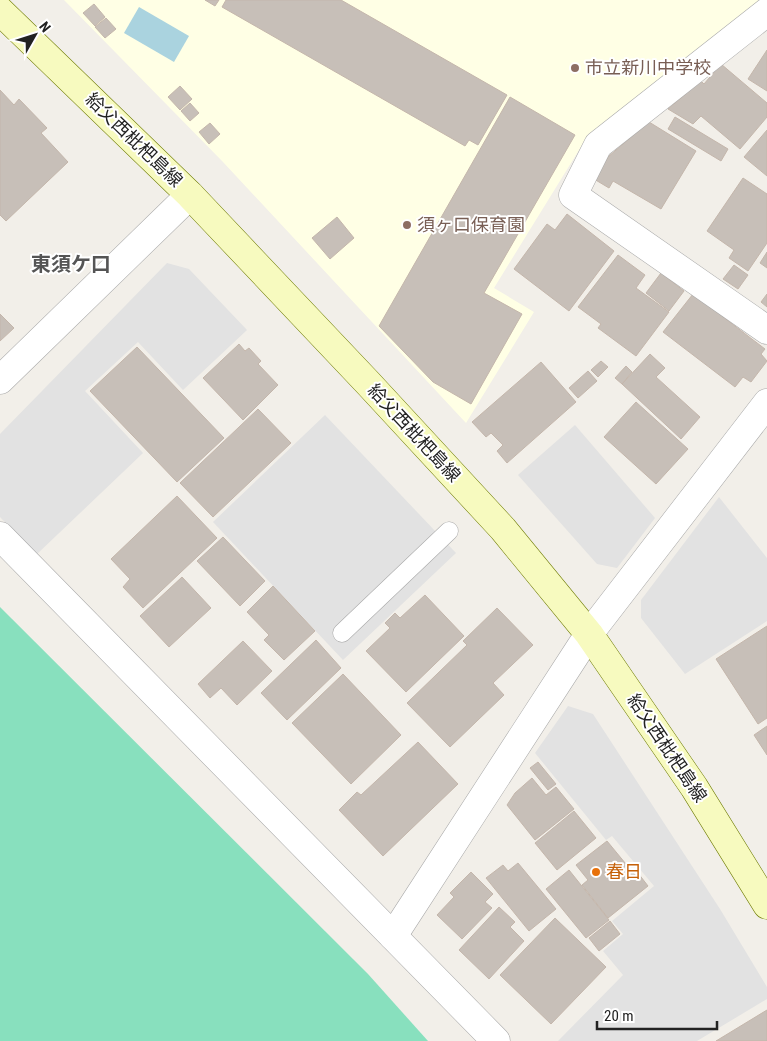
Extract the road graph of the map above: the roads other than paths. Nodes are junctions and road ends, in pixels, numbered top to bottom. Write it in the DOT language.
graph roads {
  1 [pos="0,11"];
  2 [pos="767,12"];
  3 [pos="190,195"];
  4 [pos="767,330"];
  5 [pos="0,380"];
  6 [pos="767,404"];
  7 [pos="449,531"];
  8 [pos="0,536"];
  9 [pos="342,633"];
  10 [pos="589,634"];
  11 [pos="767,905"];
  12 [pos="393,936"];
  13 [pos="496,1041"];
  1 -- 3 [label="main road, 給父西枇杷島線"];
  2 -- 4 [label="street"];
  3 -- 5 [label="street"];
  3 -- 10 [label="main road, 給父西枇杷島線"];
  6 -- 10 [label="street"];
  7 -- 9 [label="lane"];
  8 -- 12 [label="street"];
  10 -- 11 [label="main road, 給父西枇杷島線"];
  10 -- 12 [label="street"];
  12 -- 13 [label="street"];
}
